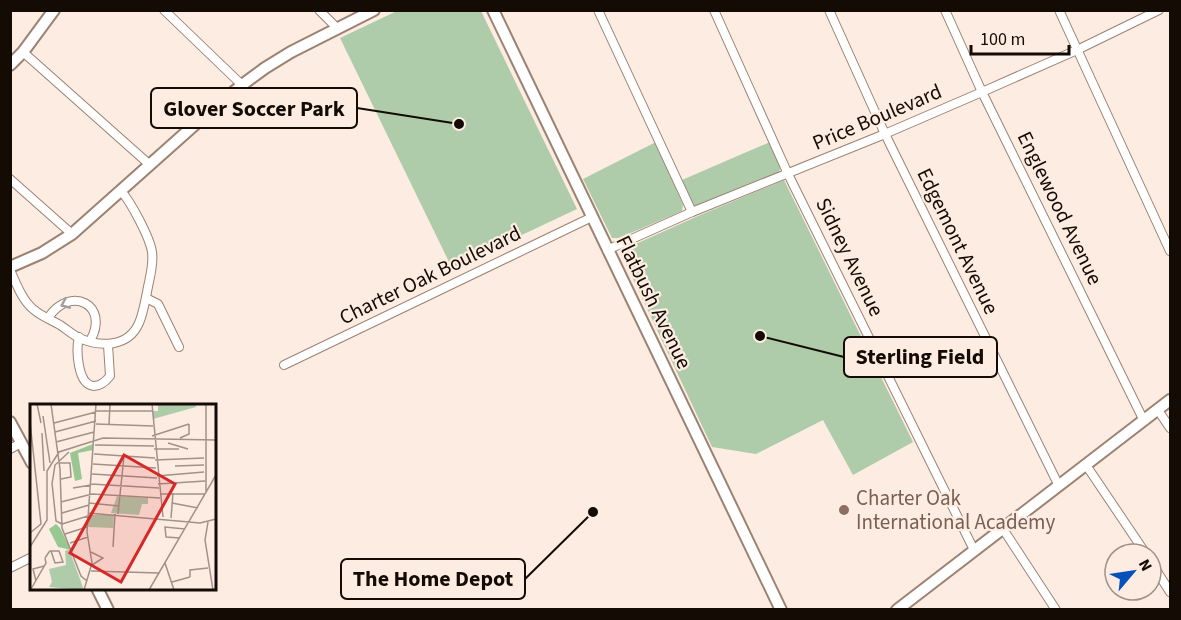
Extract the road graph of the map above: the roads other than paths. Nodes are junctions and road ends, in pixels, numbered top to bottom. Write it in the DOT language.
graph roads {
  1 [pos="54,10"];
  2 [pos="164,10"];
  3 [pos="319,10"];
  4 [pos="374,10"];
  5 [pos="493,10"];
  6 [pos="598,10"];
  7 [pos="714,10"];
  8 [pos="829,10"];
  9 [pos="945,10"];
  10 [pos="1059,10"];
  11 [pos="1159,10"];
  12 [pos="338,29"];
  13 [pos="1077,50"];
  14 [pos="23,52"];
  15 [pos="10,65"];
  16 [pos="242,85"];
  17 [pos="982,92"];
  18 [pos="885,134"];
  19 [pos="150,165"];
  20 [pos="788,174"];
  21 [pos="10,179"];
  22 [pos="121,191"];
  23 [pos="692,212"];
  24 [pos="592,217"];
  25 [pos="72,234"];
  26 [pos="608,250"];
  27 [pos="1170,251"];
  28 [pos="10,268"];
  29 [pos="146,298"];
  30 [pos="48,318"];
  31 [pos="79,337"];
  32 [pos="90,341"];
  33 [pos="108,345"];
  34 [pos="179,347"];
  35 [pos="284,365"];
  36 [pos="1170,400"];
  37 [pos="1158,410"];
  38 [pos="1144,421"];
  39 [pos="10,422"];
  40 [pos="1170,428"];
  41 [pos="21,443"];
  42 [pos="10,449"];
  43 [pos="30,459"];
  44 [pos="1086,465"];
  45 [pos="1059,486"];
  46 [pos="1003,529"];
  47 [pos="1138,542"];
  48 [pos="975,550"];
  49 [pos="30,558"];
  50 [pos="10,568"];
  51 [pos="98,590"];
  52 [pos="108,609"];
  53 [pos="781,609"];
  54 [pos="897,609"];
  55 [pos="1056,609"];
  1 -- 14 [label="street"];
  2 -- 16 [label="street"];
  3 -- 12 [label="street"];
  4 -- 12 [label="street"];
  5 -- 24 [label="street, Flatbush Avenue"];
  6 -- 23 [label="street"];
  7 -- 20 [label="street, Sidney Avenue"];
  8 -- 18 [label="street, Edgemont Avenue"];
  9 -- 17 [label="street, Englewood Avenue"];
  10 -- 13 [label="street"];
  11 -- 13 [label="street, Price Boulevard"];
  12 -- 16 [label="street"];
  13 -- 17 [label="street, Price Boulevard"];
  13 -- 27 [label="street"];
  14 -- 15 [label="street"];
  14 -- 19 [label="street"];
  16 -- 19 [label="street"];
  17 -- 18 [label="street, Price Boulevard"];
  17 -- 38 [label="street, Englewood Avenue"];
  18 -- 20 [label="street, Price Boulevard"];
  18 -- 45 [label="street, Edgemont Avenue"];
  19 -- 22 [label="street"];
  20 -- 23 [label="street, Price Boulevard"];
  20 -- 48 [label="street, Sidney Avenue"];
  21 -- 25 [label="street"];
  22 -- 25 [label="street"];
  22 -- 29 [label="street"];
  23 -- 26 [label="street, Price Boulevard"];
  24 -- 26 [label="street, Flatbush Avenue"];
  24 -- 35 [label="street, Charter Oak Boulevard"];
  25 -- 28 [label="street"];
  26 -- 53 [label="street, Flatbush Avenue"];
  28 -- 30 [label="street"];
  29 -- 33 [label="street"];
  29 -- 34 [label="street"];
  30 -- 31 [label="street"];
  32 -- 30 [label="street, one-way"];
  31 -- 32 [label="street"];
  31 -- 33 [label="street"];
  32 -- 33 [label="street"];
  36 -- 37 [label="street"];
  37 -- 38 [label="street"];
  37 -- 40 [label="street"];
  38 -- 44 [label="street"];
  39 -- 41 [label="street"];
  41 -- 42 [label="street"];
  41 -- 43 [label="street"];
  44 -- 45 [label="street"];
  44 -- 47 [label="street"];
  45 -- 46 [label="street"];
  46 -- 48 [label="street"];
  46 -- 55 [label="street"];
  48 -- 54 [label="street"];
  49 -- 50 [label="street"];
  51 -- 52 [label="street"];
}
